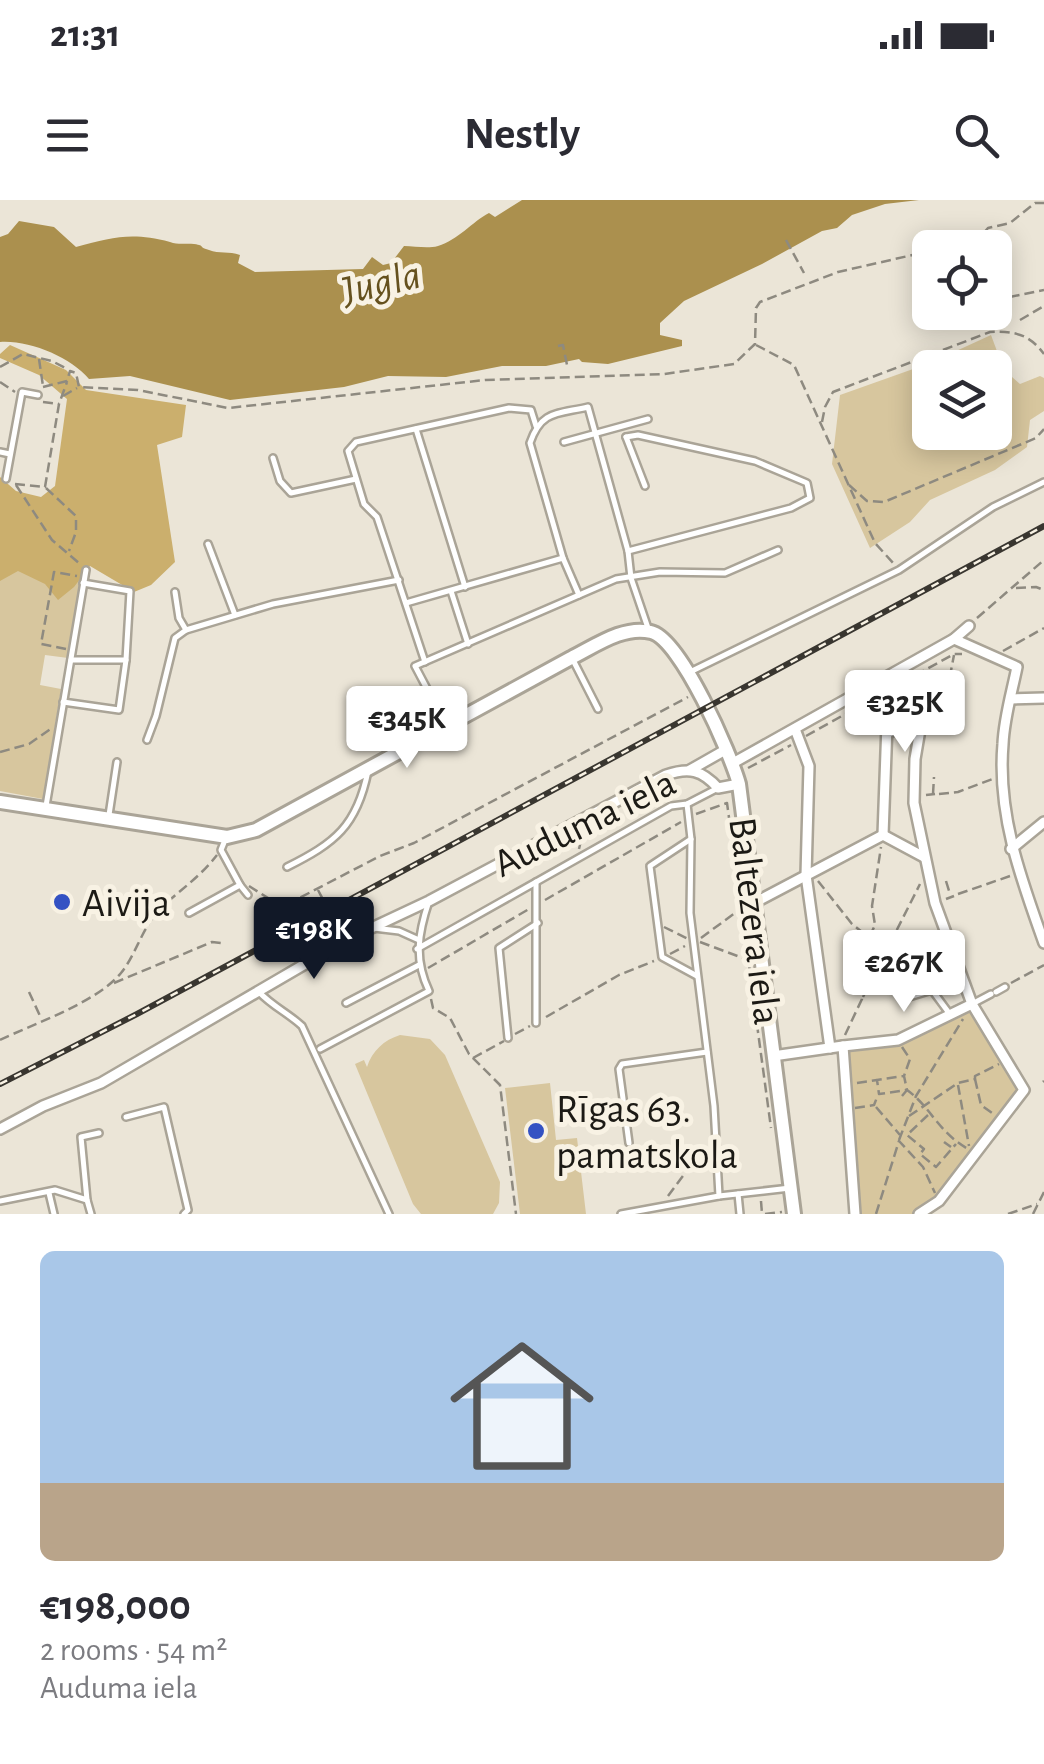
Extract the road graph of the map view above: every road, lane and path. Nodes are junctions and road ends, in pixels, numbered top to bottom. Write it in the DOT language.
graph roads {
  1 [pos="1044,202"];
  2 [pos="986,230"];
  3 [pos="786,240"];
  4 [pos="912,255"];
  5 [pos="804,273"];
  6 [pos="1044,290"];
  7 [pos="1012,297"];
  8 [pos="1044,306"];
  9 [pos="1020,320"];
  10 [pos="755,344"];
  11 [pos="558,346"];
  12 [pos="1044,354"];
  13 [pos="39,358"];
  14 [pos="566,365"];
  15 [pos="0,367"];
  16 [pos="70,371"];
  17 [pos="67,381"];
  18 [pos="0,382"];
  19 [pos="43,388"];
  20 [pos="79,388"];
  21 [pos="38,394"];
  22 [pos="62,397"];
  23 [pos="20,398"];
  24 [pos="58,404"];
  25 [pos="648,419"];
  26 [pos="822,425"];
  27 [pos="536,426"];
  28 [pos="622,428"];
  29 [pos="1044,429"];
  30 [pos="416,430"];
  31 [pos="594,432"];
  32 [pos="626,437"];
  33 [pos="564,442"];
  34 [pos="0,452"];
  35 [pos="10,454"];
  36 [pos="272,458"];
  37 [pos="6,479"];
  38 [pos="356,479"];
  39 [pos="1044,482"];
  40 [pos="848,484"];
  41 [pos="645,486"];
  42 [pos="45,487"];
  43 [pos="208,544"];
  44 [pos="778,550"];
  45 [pos="628,551"];
  46 [pos="68,554"];
  47 [pos="563,558"];
  48 [pos="1044,560"];
  49 [pos="899,570"];
  50 [pos="84,577"];
  51 [pos="631,578"];
  52 [pos="400,580"];
  53 [pos="465,587"];
  54 [pos="1014,588"];
  55 [pos="1044,590"];
  56 [pos="451,591"];
  57 [pos="176,592"];
  58 [pos="579,595"];
  59 [pos="406,603"];
  60 [pos="234,615"];
  61 [pos="969,626"];
  62 [pos="1044,628"];
  63 [pos="186,630"];
  64 [pos="649,631"];
  65 [pos="954,640"];
  66 [pos="468,644"];
  67 [pos="72,650"];
  68 [pos="954,654"];
  69 [pos="967,655"];
  70 [pos="994,656"];
  71 [pos="572,658"];
  72 [pos="70,660"];
  73 [pos="126,660"];
  74 [pos="424,662"];
  75 [pos="690,672"];
  76 [pos="878,682"];
  77 [pos="699,692"];
  78 [pos="882,694"];
  79 [pos="1044,698"];
  80 [pos="1011,700"];
  81 [pos="64,702"];
  82 [pos="434,702"];
  83 [pos="924,706"];
  84 [pos="598,709"];
  85 [pos="922,718"];
  86 [pos="60,723"];
  87 [pos="795,728"];
  88 [pos="887,733"];
  89 [pos="146,740"];
  90 [pos="799,740"];
  91 [pos="726,750"];
  92 [pos="0,752"];
  93 [pos="118,762"];
  94 [pos="734,763"];
  95 [pos="368,768"];
  96 [pos="748,768"];
  97 [pos="690,770"];
  98 [pos="1004,774"];
  99 [pos="934,777"];
  100 [pos="739,784"];
  101 [pos="718,788"];
  102 [pos="933,794"];
  103 [pos="939,794"];
  104 [pos="0,802"];
  105 [pos="687,804"];
  106 [pos="46,809"];
  107 [pos="586,816"];
  108 [pos="108,818"];
  109 [pos="687,818"];
  110 [pos="1044,822"];
  111 [pos="884,835"];
  112 [pos="692,839"];
  113 [pos="647,843"];
  114 [pos="224,844"];
  115 [pos="1011,849"];
  116 [pos="924,857"];
  117 [pos="577,859"];
  118 [pos="650,866"];
  119 [pos="287,868"];
  120 [pos="1019,872"];
  121 [pos="810,874"];
  122 [pos="928,876"];
  123 [pos="946,881"];
  124 [pos="536,882"];
  125 [pos="240,885"];
  126 [pos="317,889"];
  127 [pos="958,894"];
  128 [pos="248,895"];
  129 [pos="951,897"];
  130 [pos="429,901"];
  131 [pos="538,904"];
  132 [pos="748,906"];
  133 [pos="188,913"];
  134 [pos="538,923"];
  135 [pos="658,924"];
  136 [pos="370,928"];
  137 [pos="496,928"];
  138 [pos="340,933"];
  139 [pos="869,939"];
  140 [pos="419,940"];
  141 [pos="695,941"];
  142 [pos="220,943"];
  143 [pos="1044,943"];
  144 [pos="498,948"];
  145 [pos="417,949"];
  146 [pos="886,951"];
  147 [pos="748,960"];
  148 [pos="647,963"];
  149 [pos="1044,965"];
  150 [pos="420,968"];
  151 [pos="697,976"];
  152 [pos="108,986"];
  153 [pos="1005,986"];
  154 [pos="429,990"];
  155 [pos="29,992"];
  156 [pos="259,992"];
  157 [pos="909,997"];
  158 [pos="862,999"];
  159 [pos="346,1003"];
  160 [pos="972,1004"];
  161 [pos="950,1016"];
  162 [pos="42,1020"];
  163 [pos="536,1023"];
  164 [pos="508,1038"];
  165 [pos="0,1040"];
  166 [pos="898,1040"];
  167 [pos="843,1046"];
  168 [pos="830,1048"];
  169 [pos="320,1049"];
  170 [pos="707,1052"];
  171 [pos="773,1056"];
  172 [pos="473,1058"];
  173 [pos="1006,1060"];
  174 [pos="904,1076"];
  175 [pos="975,1078"];
  176 [pos="877,1080"];
  177 [pos="958,1083"];
  178 [pos="846,1085"];
  179 [pos="907,1090"];
  180 [pos="879,1094"];
  181 [pos="902,1096"];
  182 [pos="916,1096"];
  183 [pos="874,1106"];
  184 [pos="923,1106"];
  185 [pos="887,1109"];
  186 [pos="848,1110"];
  187 [pos="882,1113"];
  188 [pos="928,1114"];
  189 [pos="908,1116"];
  190 [pos="126,1117"];
  191 [pos="1000,1121"];
  192 [pos="0,1129"];
  193 [pos="99,1133"];
  194 [pos="899,1139"];
  195 [pos="772,1140"];
  196 [pos="629,1142"];
  197 [pos="944,1142"];
  198 [pos="957,1143"];
  199 [pos="952,1148"];
  200 [pos="971,1153"];
  201 [pos="920,1154"];
  202 [pos="916,1159"];
  203 [pos="718,1166"];
  204 [pos="785,1189"];
  205 [pos="49,1191"];
  206 [pos="760,1192"];
  207 [pos="1044,1192"];
  208 [pos="738,1194"];
  209 [pos="719,1196"];
  210 [pos="87,1200"];
  211 [pos="0,1201"];
  212 [pos="939,1201"];
  213 [pos="1038,1204"];
  214 [pos="662,1206"];
  215 [pos="642,1212"];
  216 [pos="786,1213"];
  217 [pos="54,1214"];
  218 [pos="91,1214"];
  219 [pos="184,1214"];
  220 [pos="389,1214"];
  221 [pos="516,1214"];
  222 [pos="621,1214"];
  223 [pos="740,1214"];
  224 [pos="763,1214"];
  225 [pos="855,1214"];
  226 [pos="876,1214"];
  227 [pos="919,1214"];
  228 [pos="1008,1214"];
  229 [pos="1032,1214"];
  1 -- 2 [label="path"];
  3 -- 5 [label="path"];
  4 -- 10 [label="path"];
  6 -- 7 [label="path"];
  8 -- 9 [label="path"];
  10 -- 20 [label="path"];
  10 -- 26 [label="path"];
  11 -- 14 [label="path"];
  12 -- 26 [label="path"];
  13 -- 15 [label="path"];
  13 -- 16 [label="path"];
  13 -- 19 [label="path"];
  16 -- 17 [label="path"];
  16 -- 20 [label="path"];
  17 -- 19 [label="path"];
  17 -- 22 [label="path"];
  18 -- 23 [label="path"];
  19 -- 24 [label="path"];
  20 -- 22 [label="path"];
  21 -- 23 [label="lane"];
  22 -- 24 [label="path"];
  23 -- 35 [label="lane"];
  24 -- 42 [label="path"];
  25 -- 28 [label="lane"];
  26 -- 40 [label="path"];
  27 -- 30 [label="lane"];
  27 -- 31 [label="lane"];
  27 -- 47 [label="lane"];
  28 -- 31 [label="lane"];
  28 -- 32 [label="lane"];
  29 -- 40 [label="path"];
  30 -- 38 [label="lane"];
  30 -- 53 [label="lane"];
  31 -- 33 [label="lane"];
  31 -- 45 [label="lane"];
  32 -- 41 [label="lane"];
  32 -- 45 [label="lane"];
  34 -- 35 [label="lane"];
  35 -- 37 [label="lane"];
  36 -- 38 [label="lane"];
  38 -- 52 [label="lane"];
  39 -- 49 [label="lane"];
  40 -- 49 [label="path"];
  42 -- 46 [label="path"];
  42 -- 46 [label="path"];
  43 -- 60 [label="lane"];
  44 -- 51 [label="lane"];
  45 -- 51 [label="lane"];
  46 -- 50 [label="path"];
  47 -- 53 [label="lane"];
  47 -- 58 [label="lane"];
  48 -- 54 [label="path"];
  49 -- 75 [label="lane"];
  50 -- 67 [label="lane"];
  50 -- 67 [label="path"];
  50 -- 73 [label="lane"];
  51 -- 58 [label="lane"];
  51 -- 64 [label="lane"];
  52 -- 59 [label="lane"];
  52 -- 60 [label="lane"];
  53 -- 56 [label="lane"];
  54 -- 55 [label="path"];
  54 -- 61 [label="path"];
  56 -- 59 [label="lane"];
  56 -- 66 [label="lane"];
  57 -- 63 [label="lane"];
  58 -- 66 [label="lane"];
  59 -- 74 [label="lane"];
  60 -- 63 [label="lane"];
  61 -- 65 [label="street"];
  62 -- 70 [label="path"];
  63 -- 89 [label="lane"];
  64 -- 71 [label="street"];
  64 -- 75 [label="street, Baltezera iela"];
  65 -- 70 [label="street"];
  65 -- 76 [label="street"];
  66 -- 74 [label="lane"];
  67 -- 72 [label="lane"];
  68 -- 69 [label="path"];
  68 -- 78 [label="path"];
  68 -- 83 [label="path"];
  70 -- 80 [label="street"];
  71 -- 84 [label="lane"];
  71 -- 95 [label="street"];
  72 -- 73 [label="lane"];
  72 -- 81 [label="lane"];
  73 -- 81 [label="lane"];
  74 -- 82 [label="lane"];
  75 -- 77 [label="street, Baltezera iela"];
  76 -- 78 [label="street"];
  76 -- 87 [label="street"];
  77 -- 91 [label="street, Baltezera iela"];
  77 -- 126 [label="path"];
  78 -- 88 [label="street"];
  78 -- 90 [label="path"];
  79 -- 80 [label="street"];
  80 -- 98 [label="street"];
  81 -- 86 [label="lane"];
  83 -- 85 [label="street"];
  85 -- 88 [label="street"];
  85 -- 116 [label="street"];
  86 -- 92 [label="path"];
  86 -- 106 [label="lane"];
  87 -- 90 [label="street"];
  87 -- 94 [label="street"];
  88 -- 111 [label="street"];
  90 -- 96 [label="path"];
  90 -- 121 [label="street"];
  91 -- 94 [label="street, Baltezera iela"];
  91 -- 97 [label="street"];
  93 -- 108 [label="lane"];
  94 -- 100 [label="street, Baltezera iela"];
  95 -- 114 [label="street"];
  95 -- 119 [label="lane"];
  97 -- 101 [label="street, Auduma iela"];
  97 -- 107 [label="street, Auduma iela"];
  98 -- 103 [label="path"];
  98 -- 115 [label="street"];
  99 -- 102 [label="path"];
  100 -- 101 [label="street, Auduma iela"];
  100 -- 132 [label="street, Baltezera iela"];
  101 -- 105 [label="lane"];
  104 -- 106 [label="street"];
  105 -- 109 [label="lane"];
  105 -- 117 [label="lane"];
  106 -- 108 [label="street"];
  107 -- 117 [label="path"];
  107 -- 130 [label="street, Auduma iela"];
  108 -- 114 [label="street"];
  109 -- 112 [label="lane"];
  109 -- 113 [label="path"];
  109 -- 132 [label="path"];
  110 -- 115 [label="street"];
  111 -- 116 [label="street"];
  111 -- 121 [label="street"];
  111 -- 139 [label="path"];
  112 -- 118 [label="lane"];
  112 -- 141 [label="lane"];
  113 -- 118 [label="path"];
  113 -- 131 [label="path"];
  114 -- 125 [label="lane"];
  114 -- 152 [label="path"];
  115 -- 120 [label="street"];
  116 -- 122 [label="street"];
  117 -- 124 [label="lane"];
  118 -- 135 [label="lane"];
  120 -- 127 [label="path"];
  120 -- 143 [label="street"];
  121 -- 132 [label="street"];
  121 -- 139 [label="path"];
  121 -- 168 [label="street"];
  122 -- 146 [label="path"];
  122 -- 160 [label="street"];
  123 -- 129 [label="path"];
  124 -- 131 [label="lane"];
  124 -- 145 [label="lane"];
  125 -- 126 [label="path"];
  125 -- 128 [label="lane"];
  125 -- 133 [label="lane"];
  126 -- 138 [label="path"];
  130 -- 136 [label="street, Auduma iela"];
  130 -- 140 [label="lane"];
  131 -- 134 [label="lane"];
  131 -- 137 [label="path"];
  132 -- 141 [label="path"];
  132 -- 147 [label="path"];
  132 -- 171 [label="street, Baltezera iela"];
  134 -- 144 [label="lane"];
  134 -- 163 [label="lane"];
  135 -- 141 [label="path"];
  135 -- 151 [label="lane"];
  136 -- 140 [label="lane"];
  136 -- 156 [label="street, Auduma iela"];
  137 -- 144 [label="path"];
  137 -- 150 [label="path"];
  139 -- 146 [label="path"];
  139 -- 158 [label="path"];
  140 -- 145 [label="lane"];
  141 -- 147 [label="path"];
  141 -- 151 [label="lane"];
  142 -- 152 [label="path"];
  144 -- 164 [label="lane"];
  145 -- 150 [label="lane"];
  146 -- 158 [label="path"];
  147 -- 195 [label="path"];
  148 -- 163 [label="path"];
  149 -- 153 [label="path"];
  150 -- 154 [label="lane"];
  150 -- 159 [label="lane"];
  151 -- 170 [label="lane"];
  152 -- 162 [label="path"];
  153 -- 160 [label="lane"];
  154 -- 169 [label="lane"];
  154 -- 172 [label="path"];
  155 -- 162 [label="path"];
  156 -- 192 [label="street"];
  156 -- 220 [label="lane"];
  157 -- 161 [label="lane"];
  158 -- 167 [label="path"];
  160 -- 161 [label="street"];
  160 -- 173 [label="street"];
  160 -- 182 [label="path"];
  161 -- 166 [label="street"];
  162 -- 165 [label="path"];
  163 -- 164 [label="path"];
  164 -- 172 [label="path"];
  166 -- 167 [label="street"];
  166 -- 174 [label="path"];
  167 -- 168 [label="street"];
  167 -- 178 [label="street"];
  168 -- 171 [label="street"];
  170 -- 196 [label="lane"];
  170 -- 203 [label="lane"];
  171 -- 204 [label="street, Baltezera iela"];
  172 -- 221 [label="path"];
  173 -- 175 [label="path"];
  173 -- 191 [label="street"];
  174 -- 176 [label="path"];
  174 -- 179 [label="path"];
  175 -- 177 [label="path"];
  175 -- 191 [label="path"];
  176 -- 178 [label="path"];
  176 -- 180 [label="path"];
  177 -- 184 [label="path"];
  177 -- 200 [label="path"];
  178 -- 186 [label="street"];
  179 -- 180 [label="path"];
  179 -- 181 [label="path"];
  179 -- 182 [label="path"];
  180 -- 183 [label="path"];
  182 -- 184 [label="path"];
  182 -- 189 [label="path"];
  183 -- 186 [label="path"];
  183 -- 187 [label="path"];
  184 -- 188 [label="path"];
  184 -- 189 [label="path"];
  185 -- 187 [label="path"];
  186 -- 225 [label="street"];
  187 -- 194 [label="path"];
  188 -- 198 [label="path"];
  188 -- 201 [label="path"];
  189 -- 194 [label="path"];
  190 -- 219 [label="lane"];
  191 -- 200 [label="street"];
  193 -- 210 [label="lane"];
  194 -- 202 [label="path"];
  194 -- 226 [label="path"];
  197 -- 199 [label="path"];
  198 -- 199 [label="path"];
  198 -- 200 [label="path"];
  199 -- 201 [label="path"];
  200 -- 212 [label="street"];
  201 -- 202 [label="path"];
  202 -- 212 [label="path"];
  203 -- 209 [label="lane"];
  203 -- 214 [label="path"];
  204 -- 206 [label="lane"];
  204 -- 216 [label="street, Baltezera iela"];
  204 -- 216 [label="path"];
  205 -- 210 [label="lane"];
  205 -- 211 [label="lane"];
  205 -- 217 [label="lane"];
  206 -- 208 [label="lane"];
  206 -- 224 [label="path"];
  207 -- 213 [label="path"];
  208 -- 209 [label="lane"];
  208 -- 223 [label="lane"];
  209 -- 214 [label="lane"];
  210 -- 218 [label="lane"];
  212 -- 227 [label="street"];
  213 -- 228 [label="path"];
  213 -- 229 [label="path"];
  214 -- 215 [label="lane"];
  215 -- 222 [label="lane"];
  216 -- 224 [label="path"];
}
